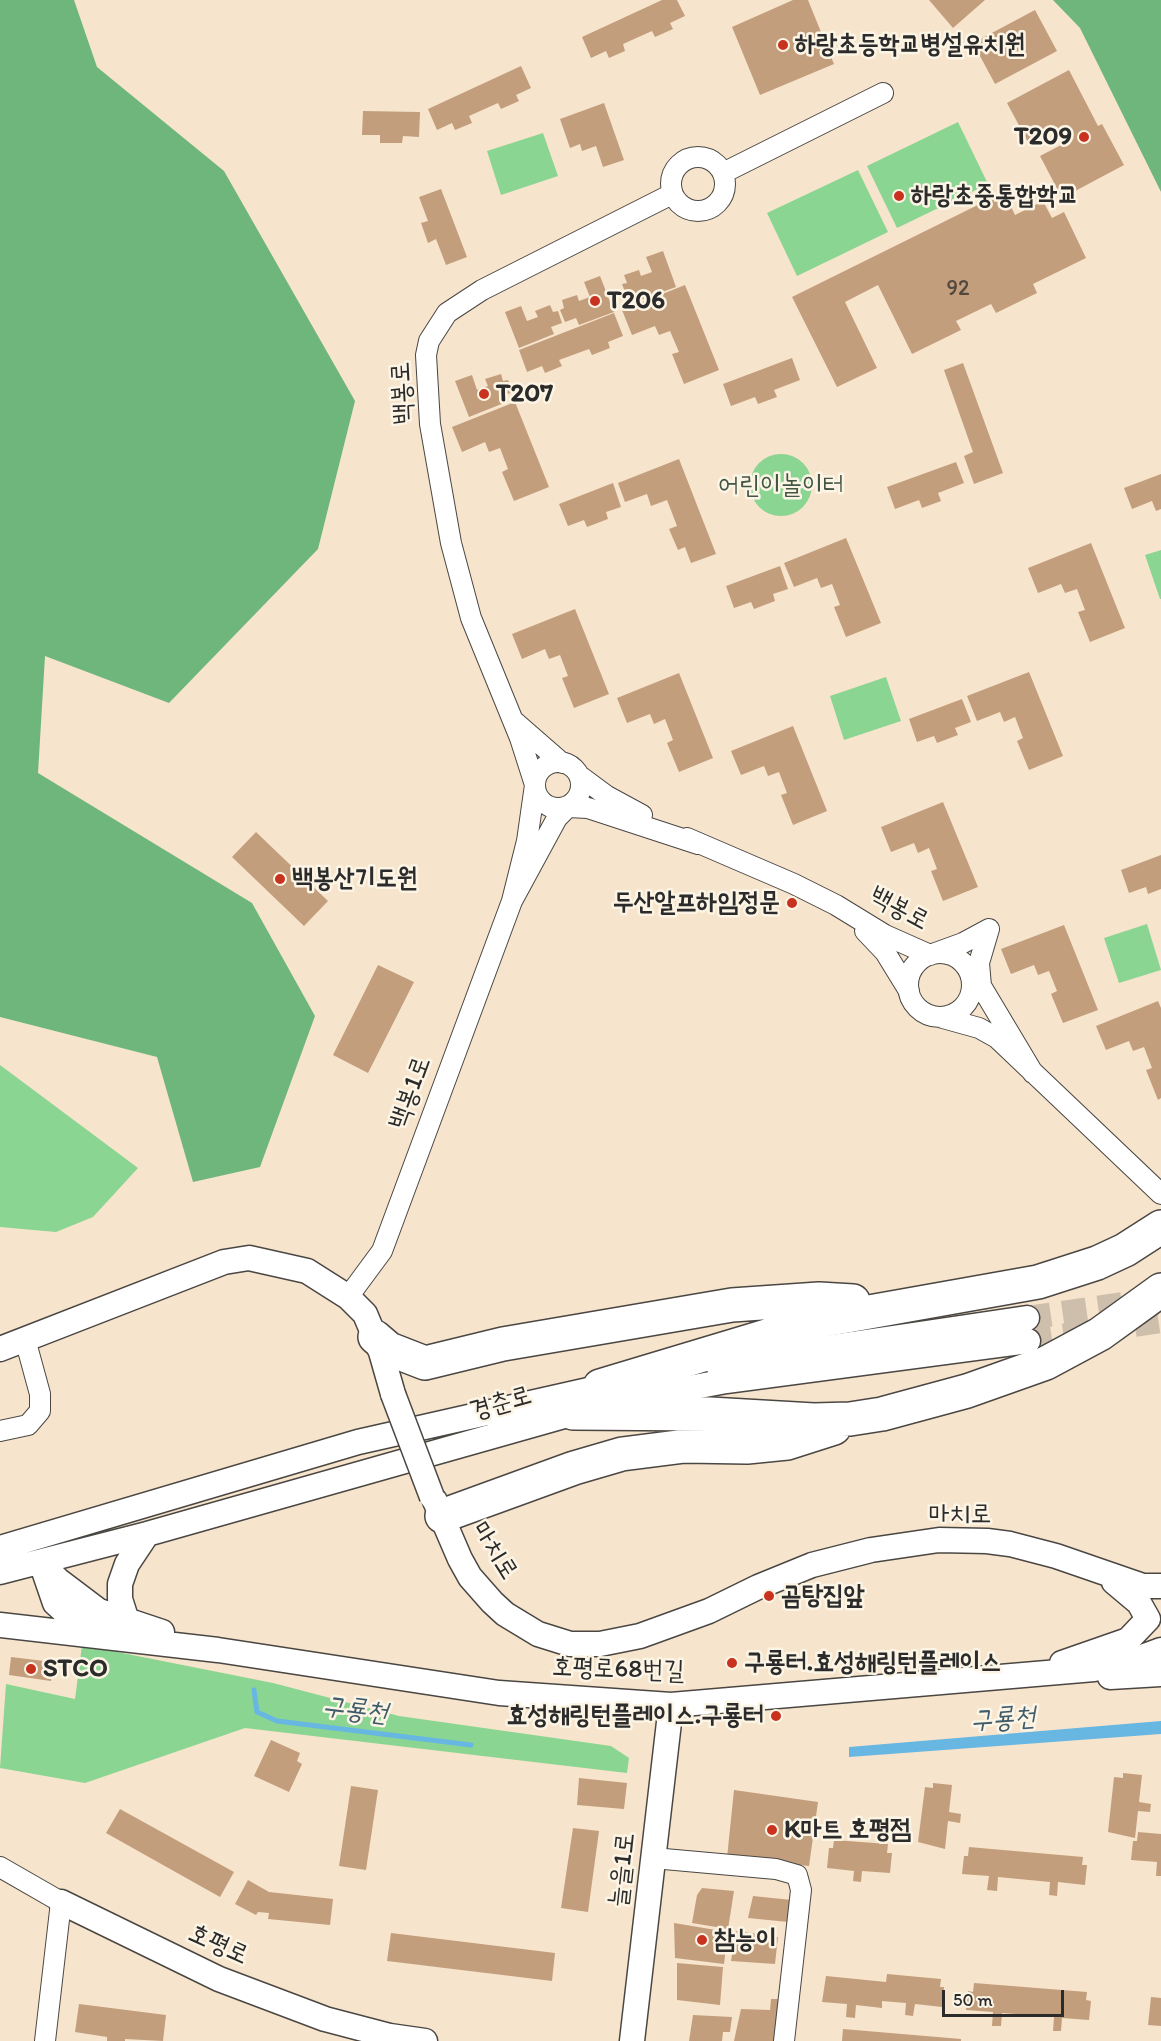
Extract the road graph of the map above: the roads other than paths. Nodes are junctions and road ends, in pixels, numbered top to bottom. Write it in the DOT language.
graph roads {
  1 [pos="882,93"];
  2 [pos="723,173"];
  3 [pos="672,194"];
  4 [pos="511,718"];
  5 [pos="562,763"];
  6 [pos="580,776"];
  7 [pos="535,785"];
  8 [pos="568,807"];
  9 [pos="698,844"];
  10 [pos="512,901"];
  11 [pos="836,905"];
  12 [pos="930,955"];
  13 [pos="973,989"];
  14 [pos="909,992"];
  15 [pos="943,1018"];
  16 [pos="1033,1073"];
  17 [pos="1161,1194"];
  18 [pos="1157,1230"];
  19 [pos="1161,1290"];
  20 [pos="348,1297"];
  21 [pos="912,1304"];
  22 [pos="375,1337"];
  23 [pos="25,1339"];
  24 [pos="0,1349"];
  25 [pos="600,1386"];
  26 [pos="573,1413"];
  27 [pos="882,1414"];
  28 [pos="0,1431"];
  29 [pos="437,1506"];
  30 [pos="147,1534"];
  31 [pos="33,1540"];
  32 [pos="0,1548"];
  33 [pos="41,1563"];
  34 [pos="1088,1568"];
  35 [pos="0,1572"];
  36 [pos="1161,1588"];
  37 [pos="1149,1619"];
  38 [pos="128,1621"];
  39 [pos="0,1625"];
  40 [pos="99,1635"];
  41 [pos="1161,1640"];
  42 [pos="218,1650"];
  43 [pos="1161,1650"];
  44 [pos="1018,1674"];
  45 [pos="1161,1674"];
  46 [pos="671,1705"];
  47 [pos="653,1858"];
  48 [pos="0,1867"];
  49 [pos="61,1902"];
  50 [pos="45,2041"];
  51 [pos="425,2041"];
  52 [pos="632,2041"];
  53 [pos="784,2041"];
  1 -- 2 [label="street"];
  2 -- 3 [label="street"];
  2 -- 3 [label="street"];
  3 -- 4 [label="street, 백봉로"];
  4 -- 5 [label="street, 백봉로"];
  4 -- 7 [label="street, 백봉로"];
  5 -- 6 [label="street"];
  5 -- 7 [label="street"];
  6 -- 8 [label="street"];
  6 -- 9 [label="street, 백봉로"];
  7 -- 8 [label="street"];
  7 -- 10 [label="street, 백봉1로"];
  8 -- 9 [label="street, 백봉로"];
  8 -- 10 [label="street, 백봉1로"];
  9 -- 11 [label="street, 백봉로"];
  10 -- 20 [label="street, 백봉1로"];
  11 -- 12 [label="street, 백봉로"];
  11 -- 14 [label="street, 백봉로"];
  12 -- 13 [label="street"];
  12 -- 14 [label="street"];
  12 -- 16 [label="street, 백봉로"];
  13 -- 15 [label="street"];
  13 -- 16 [label="street, 백봉로"];
  14 -- 15 [label="street"];
  15 -- 16 [label="street, 백봉로"];
  16 -- 17 [label="street, 백봉로"];
  18 -- 21 [label="highway"];
  19 -- 27 [label="highway"];
  20 -- 22 [label="street, 마치로"];
  20 -- 23 [label="street, 마치로"];
  21 -- 22 [label="highway"];
  21 -- 25 [label="highway"];
  22 -- 29 [label="street, 마치로, bridge"];
  23 -- 24 [label="street, 마치로"];
  23 -- 28 [label="street"];
  25 -- 26 [label="street, 경춘로"];
  25 -- 31 [label="street, 경춘로"];
  26 -- 27 [label="highway"];
  26 -- 30 [label="street, 경춘로"];
  27 -- 29 [label="highway"];
  29 -- 34 [label="street, 마치로"];
  30 -- 33 [label="street, 경춘로"];
  30 -- 38 [label="street"];
  31 -- 32 [label="street, 경춘로"];
  31 -- 33 [label="street"];
  33 -- 35 [label="street, 경춘로"];
  33 -- 38 [label="street"];
  33 -- 40 [label="street"];
  34 -- 36 [label="street, 마치로"];
  34 -- 37 [label="street, 마치로"];
  36 -- 37 [label="street"];
  37 -- 41 [label="street, 마치로"];
  37 -- 44 [label="street, 호평로68번길"];
  38 -- 42 [label="street"];
  39 -- 40 [label="street"];
  40 -- 42 [label="street"];
  42 -- 46 [label="street, 호평로68번길"];
  43 -- 44 [label="street, 호평로68번길"];
  44 -- 45 [label="street"];
  44 -- 46 [label="street, 호평로68번길"];
  46 -- 47 [label="street, 늘을1로"];
  47 -- 52 [label="street, 늘을1로"];
  47 -- 53 [label="street"];
  48 -- 49 [label="street, 호평로"];
  49 -- 50 [label="street"];
  49 -- 51 [label="street, 호평로"];
}
